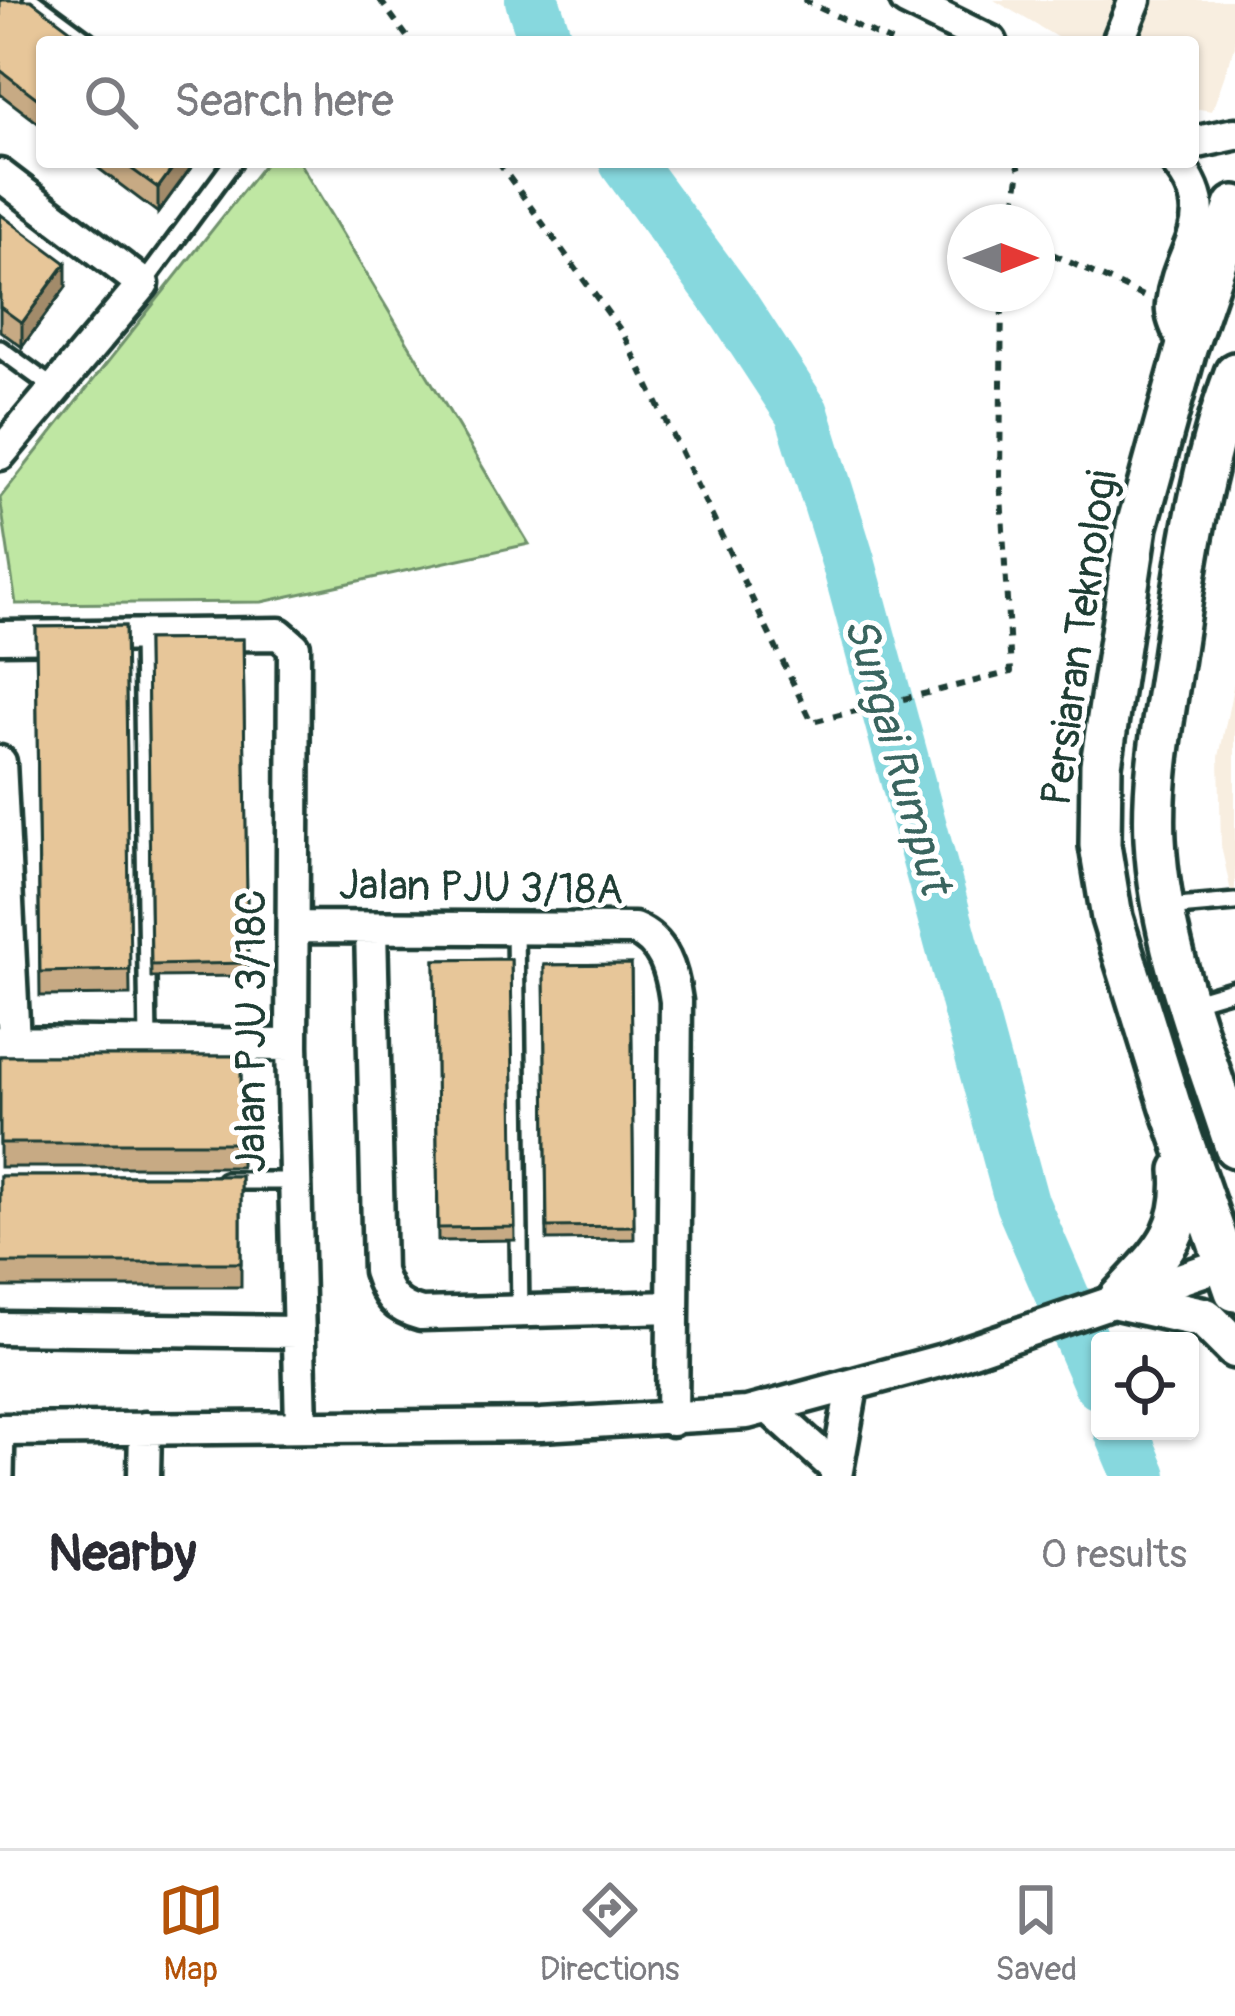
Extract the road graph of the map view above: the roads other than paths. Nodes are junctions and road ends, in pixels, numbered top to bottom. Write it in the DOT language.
graph roads {
  1 [pos="32,0"];
  2 [pos="906,0"];
  3 [pos="1135,0"];
  4 [pos="81,36"];
  5 [pos="979,36"];
  6 [pos="1120,36"];
  7 [pos="1235,134"];
  8 [pos="1199,142"];
  9 [pos="229,168"];
  10 [pos="1181,168"];
  11 [pos="0,175"];
  12 [pos="1231,230"];
  13 [pos="143,284"];
  14 [pos="0,349"];
  15 [pos="1186,350"];
  16 [pos="1235,373"];
  17 [pos="55,389"];
  18 [pos="0,454"];
  19 [pos="142,636"];
  20 [pos="0,637"];
  21 [pos="0,762"];
  22 [pos="1235,902"];
  23 [pos="1165,908"];
  24 [pos="292,927"];
  25 [pos="371,928"];
  26 [pos="515,929"];
  27 [pos="1235,989"];
  28 [pos="1189,1003"];
  29 [pos="7,1042"];
  30 [pos="148,1044"];
  31 [pos="292,1046"];
  32 [pos="1171,1107"];
  33 [pos="1235,1147"];
  34 [pos="204,1180"];
  35 [pos="294,1180"];
  36 [pos="1232,1272"];
  37 [pos="1108,1303"];
  38 [pos="673,1307"];
  39 [pos="520,1312"];
  40 [pos="0,1328"];
  41 [pos="297,1332"];
  42 [pos="1235,1348"];
  43 [pos="852,1387"];
  44 [pos="768,1407"];
  45 [pos="672,1420"];
  46 [pos="301,1426"];
  47 [pos="145,1428"];
  48 [pos="3,1430"];
  49 [pos="836,1472"];
  50 [pos="5,1476"];
  51 [pos="144,1476"];
  1 -- 4 [label="lane"];
  2 -- 5 [label="street"];
  3 -- 6 [label="street"];
  7 -- 8 [label="street"];
  9 -- 13 [label="lane"];
  10 -- 15 [label="street"];
  11 -- 13 [label="street"];
  12 -- 15 [label="street, Persiaran Teknologi"];
  13 -- 17 [label="street"];
  14 -- 17 [label="lane"];
  15 -- 32 [label="street, Persiaran Teknologi"];
  16 -- 23 [label="street"];
  17 -- 18 [label="street"];
  19 -- 20 [label="street"];
  19 -- 24 [label="street, Jalan PJU 3/18C"];
  19 -- 30 [label="lane"];
  21 -- 29 [label="street"];
  22 -- 23 [label="lane"];
  23 -- 28 [label="street"];
  24 -- 25 [label="street, Jalan PJU 3/18A"];
  24 -- 31 [label="street, Jalan PJU 3/18C"];
  25 -- 26 [label="street, Jalan PJU 3/18A"];
  25 -- 39 [label="street"];
  26 -- 38 [label="street, Jalan PJU 3/18A"];
  26 -- 39 [label="lane"];
  27 -- 28 [label="lane"];
  28 -- 33 [label="street"];
  29 -- 30 [label="street"];
  30 -- 31 [label="street"];
  31 -- 35 [label="street, Jalan PJU 3/18C"];
  32 -- 36 [label="street, Persiaran Teknologi"];
  32 -- 37 [label="street"];
  34 -- 35 [label="lane"];
  35 -- 41 [label="street, Jalan PJU 3/18C"];
  36 -- 37 [label="street"];
  37 -- 42 [label="street"];
  37 -- 43 [label="street"];
  38 -- 39 [label="street"];
  38 -- 45 [label="street"];
  40 -- 41 [label="street"];
  41 -- 46 [label="street, Jalan PJU 3/18C"];
  43 -- 44 [label="street"];
  43 -- 49 [label="street"];
  44 -- 45 [label="street"];
  44 -- 49 [label="street"];
  45 -- 46 [label="street"];
  46 -- 47 [label="street"];
  47 -- 48 [label="street"];
  47 -- 51 [label="street"];
  48 -- 50 [label="lane"];
}
